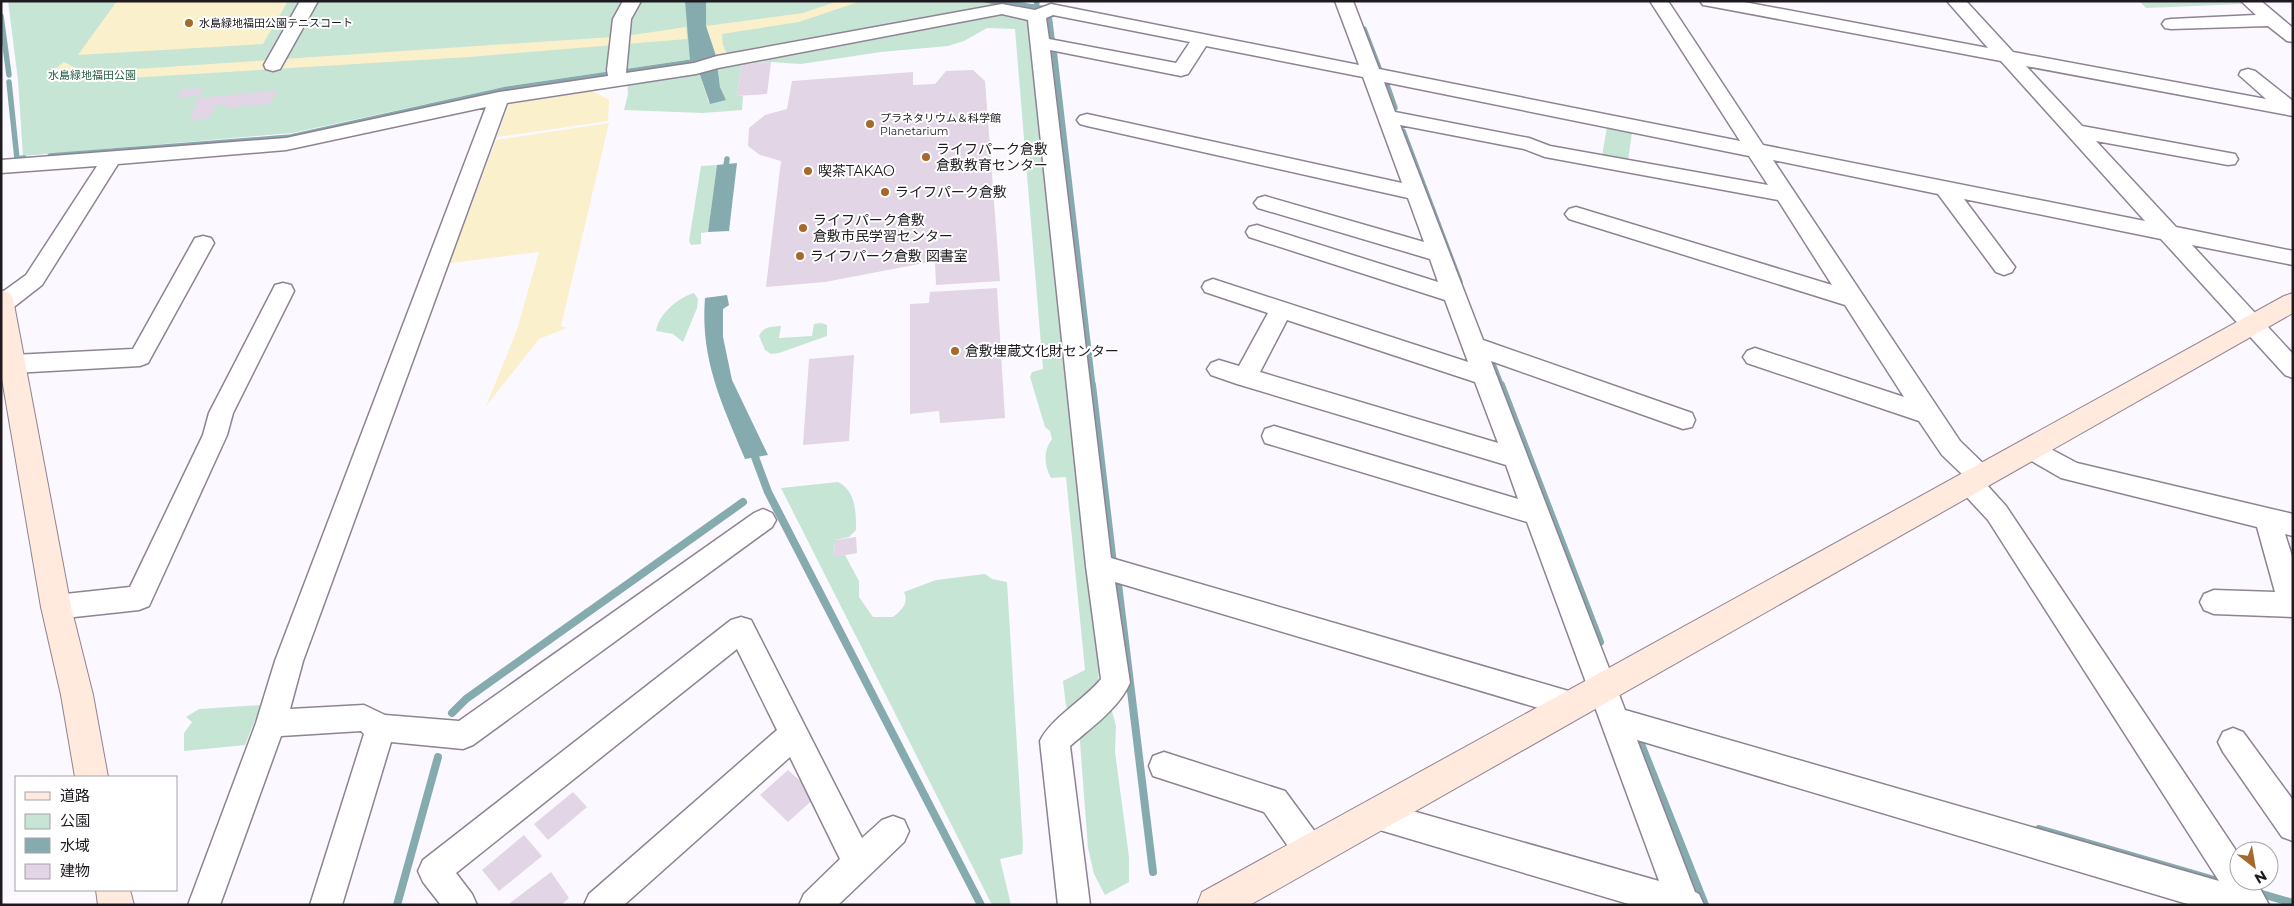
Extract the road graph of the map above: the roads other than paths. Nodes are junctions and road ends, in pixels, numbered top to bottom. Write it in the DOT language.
graph roads {
  1 [pos="309,1"];
  2 [pos="632,1"];
  3 [pos="1344,1"];
  4 [pos="1659,1"];
  5 [pos="1709,1"];
  6 [pos="1956,1"];
  7 [pos="2250,1"];
  8 [pos="1046,9"];
  9 [pos="1098,10"];
  10 [pos="2273,20"];
  11 [pos="2171,24"];
  12 [pos="2293,37"];
  13 [pos="1201,39"];
  14 [pos="1040,43"];
  15 [pos="2007,57"];
  16 [pos="273,65"];
  17 [pos="1371,74"];
  18 [pos="2248,74"];
  19 [pos="617,75"];
  20 [pos="499,98"];
  21 [pos="2292,110"];
  22 [pos="1387,116"];
  23 [pos="1087,120"];
  24 [pos="2075,131"];
  25 [pos="1757,150"];
  26 [pos="107,158"];
  27 [pos="2228,159"];
  28 [pos="1,167"];
  29 [pos="1945,188"];
  30 [pos="1416,193"];
  31 [pos="1786,195"];
  32 [pos="1265,203"];
  33 [pos="1576,214"];
  34 [pos="2166,231"];
  35 [pos="1257,232"];
  36 [pos="204,243"];
  37 [pos="1439,254"];
  38 [pos="2293,258"];
  39 [pos="2004,267"];
  40 [pos="1213,287"];
  41 [pos="283,291"];
  42 [pos="1455,295"];
  43 [pos="1853,299"];
  44 [pos="2,301"];
  45 [pos="2293,302"];
  46 [pos="1281,310"];
  47 [pos="2252,325"];
  48 [pos="1474,346"];
  49 [pos="1755,357"];
  50 [pos="13,364"];
  51 [pos="1220,369"];
  52 [pos="2293,369"];
  53 [pos="1485,376"];
  54 [pos="1245,378"];
  55 [pos="1928,414"];
  56 [pos="1683,420"];
  57 [pos="1274,436"];
  58 [pos="2032,449"];
  59 [pos="1516,458"];
  60 [pos="1975,481"];
  61 [pos="1538,515"];
  62 [pos="2267,518"];
  63 [pos="763,520"];
  64 [pos="2293,525"];
  65 [pos="1099,566"];
  66 [pos="2214,602"];
  67 [pos="2292,604"];
  68 [pos="56,607"];
  69 [pos="1602,688"];
  70 [pos="1572,705"];
  71 [pos="1614,720"];
  72 [pos="271,723"];
  73 [pos="381,728"];
  74 [pos="794,734"];
  75 [pos="2233,742"];
  76 [pos="1164,766"];
  77 [pos="92,776"];
  78 [pos="1374,815"];
  79 [pos="2293,826"];
  80 [pos="893,831"];
  81 [pos="1310,851"];
  82 [pos="858,863"];
  83 [pos="113,891"];
  84 [pos="2247,898"];
  85 [pos="1685,904"];
  86 [pos="116,905"];
  87 [pos="204,905"];
  88 [pos="326,905"];
  89 [pos="461,905"];
  90 [pos="600,905"];
  91 [pos="815,905"];
  92 [pos="1074,905"];
  93 [pos="1215,905"];
  1 -- 16 [label="street"];
  2 -- 19 [label="street"];
  3 -- 17 [label="street"];
  4 -- 25 [label="street"];
  5 -- 15 [label="street"];
  6 -- 15 [label="street"];
  7 -- 10 [label="street"];
  8 -- 9 [label="street"];
  8 -- 14 [label="street"];
  8 -- 19 [label="street"];
  9 -- 13 [label="street"];
  10 -- 11 [label="street"];
  10 -- 12 [label="street"];
  13 -- 14 [label="street"];
  13 -- 17 [label="street"];
  14 -- 65 [label="street"];
  15 -- 21 [label="street"];
  15 -- 24 [label="street"];
  17 -- 22 [label="street"];
  17 -- 25 [label="street"];
  18 -- 21 [label="street"];
  19 -- 20 [label="street"];
  20 -- 26 [label="street"];
  20 -- 72 [label="street"];
  22 -- 30 [label="street"];
  22 -- 31 [label="street"];
  23 -- 30 [label="street"];
  24 -- 27 [label="street"];
  24 -- 34 [label="street"];
  25 -- 29 [label="street"];
  25 -- 31 [label="street"];
  26 -- 28 [label="street"];
  26 -- 44 [label="street"];
  29 -- 34 [label="street"];
  29 -- 39 [label="street"];
  30 -- 37 [label="street"];
  31 -- 43 [label="street"];
  32 -- 37 [label="street"];
  33 -- 43 [label="street"];
  34 -- 38 [label="street"];
  34 -- 47 [label="street"];
  35 -- 42 [label="street"];
  36 -- 50 [label="street"];
  37 -- 42 [label="street"];
  40 -- 46 [label="street"];
  41 -- 68 [label="street"];
  42 -- 48 [label="street"];
  43 -- 55 [label="street"];
  44 -- 50 [label="street"];
  45 -- 47 [label="street"];
  46 -- 53 [label="street"];
  46 -- 54 [label="street"];
  47 -- 52 [label="street"];
  47 -- 58 [label="street"];
  48 -- 53 [label="street"];
  48 -- 56 [label="street"];
  49 -- 55 [label="street"];
  50 -- 68 [label="street"];
  51 -- 54 [label="street"];
  53 -- 59 [label="street"];
  54 -- 59 [label="street"];
  55 -- 60 [label="street"];
  57 -- 61 [label="street"];
  58 -- 60 [label="street"];
  58 -- 62 [label="street"];
  59 -- 61 [label="street"];
  60 -- 69 [label="street"];
  60 -- 84 [label="street"];
  61 -- 69 [label="street"];
  62 -- 64 [label="street"];
  62 -- 67 [label="street"];
  63 -- 73 [label="street"];
  65 -- 70 [label="street"];
  65 -- 92 [label="street"];
  66 -- 67 [label="street"];
  68 -- 77 [label="street"];
  69 -- 70 [label="street"];
  69 -- 71 [label="street"];
  70 -- 78 [label="street"];
  71 -- 84 [label="street"];
  71 -- 85 [label="street"];
  72 -- 73 [label="street"];
  72 -- 87 [label="street"];
  73 -- 88 [label="street"];
  74 -- 82 [label="street"];
  74 -- 89 [label="street"];
  74 -- 90 [label="street"];
  75 -- 79 [label="street"];
  76 -- 81 [label="street"];
  78 -- 81 [label="street"];
  78 -- 85 [label="street"];
  80 -- 82 [label="street"];
  81 -- 93 [label="street"];
  82 -- 91 [label="street"];
  83 -- 86 [label="street"];
}
